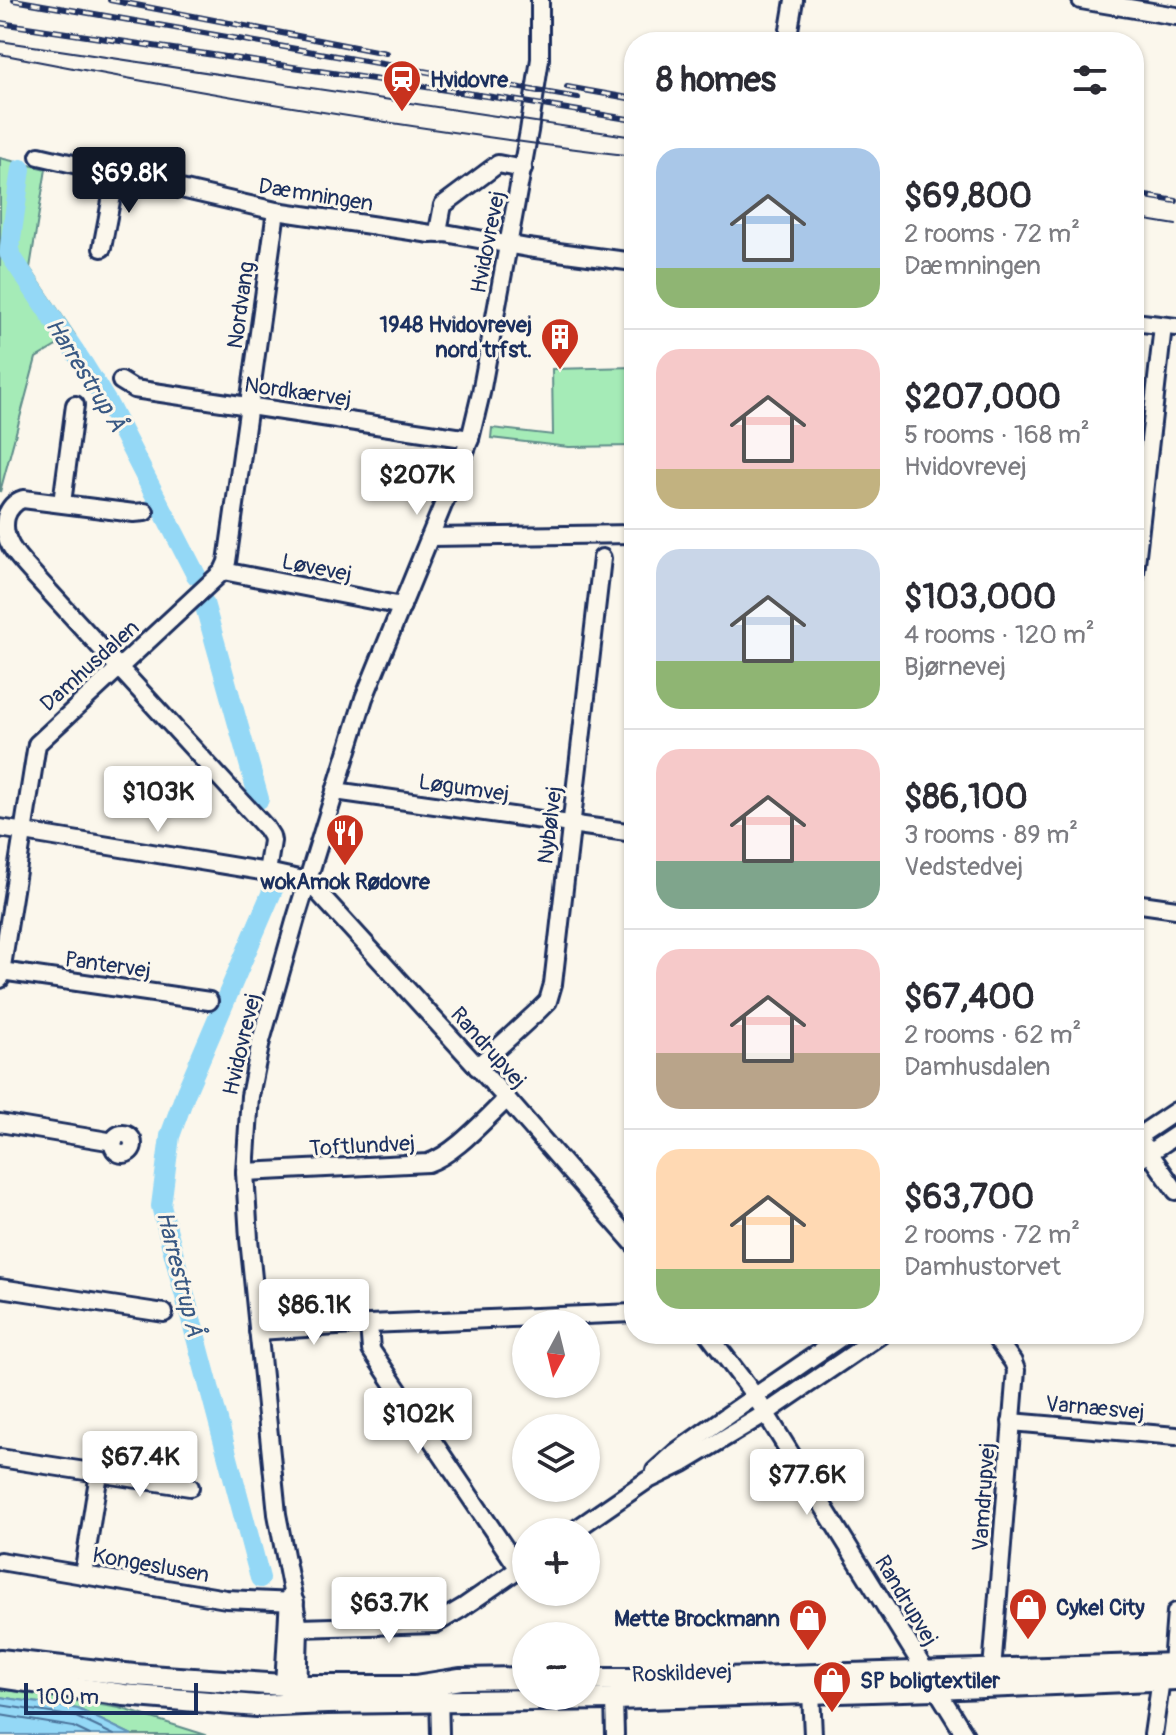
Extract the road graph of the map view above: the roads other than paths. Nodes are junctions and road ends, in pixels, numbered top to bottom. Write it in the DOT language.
graph roads {
  1 [pos="540,0"];
  2 [pos="552,0"];
  3 [pos="794,0"];
  4 [pos="1081,0"];
  5 [pos="1176,16"];
  6 [pos="789,32"];
  7 [pos="541,42"];
  8 [pos="39,156"];
  9 [pos="523,169"];
  10 [pos="116,175"];
  11 [pos="276,211"];
  12 [pos="439,234"];
  13 [pos="509,244"];
  14 [pos="102,248"];
  15 [pos="624,261"];
  16 [pos="1144,323"];
  17 [pos="1170,327"];
  18 [pos="121,381"];
  19 [pos="75,405"];
  20 [pos="248,406"];
  21 [pos="470,439"];
  22 [pos="62,503"];
  23 [pos="1144,510"];
  24 [pos="145,512"];
  25 [pos="624,534"];
  26 [pos="430,537"];
  27 [pos="602,558"];
  28 [pos="223,571"];
  29 [pos="402,606"];
  30 [pos="119,668"];
  31 [pos="335,791"];
  32 [pos="571,825"];
  33 [pos="0,828"];
  34 [pos="23,832"];
  35 [pos="624,832"];
  36 [pos="267,872"];
  37 [pos="308,881"];
  38 [pos="1144,904"];
  39 [pos="1176,909"];
  40 [pos="1,975"];
  41 [pos="209,1001"];
  42 [pos="477,1067"];
  43 [pos="507,1099"];
  44 [pos="1176,1111"];
  45 [pos="0,1123"];
  46 [pos="1144,1130"];
  47 [pos="1176,1135"];
  48 [pos="114,1142"];
  49 [pos="1144,1147"];
  50 [pos="1149,1153"];
  51 [pos="1144,1156"];
  52 [pos="245,1172"];
  53 [pos="1176,1191"];
  54 [pos="624,1233"];
  55 [pos="0,1288"];
  56 [pos="164,1313"];
  57 [pos="624,1313"];
  58 [pos="369,1324"];
  59 [pos="258,1331"];
  60 [pos="716,1344"];
  61 [pos="831,1344"];
  62 [pos="867,1344"];
  63 [pos="1000,1344"];
  64 [pos="755,1396"];
  65 [pos="766,1413"];
  66 [pos="1011,1422"];
  67 [pos="1176,1436"];
  68 [pos="0,1458"];
  69 [pos="99,1473"];
  70 [pos="646,1481"];
  71 [pos="190,1487"];
  72 [pos="592,1518"];
  73 [pos="512,1553"];
  74 [pos="0,1561"];
  75 [pos="512,1574"];
  76 [pos="83,1575"];
  77 [pos="292,1602"];
  78 [pos="1176,1612"];
  79 [pos="299,1628"];
  80 [pos="0,1660"];
  81 [pos="992,1670"];
  82 [pos="1171,1671"];
  83 [pos="0,1677"];
  84 [pos="512,1678"];
  85 [pos="600,1679"];
  86 [pos="930,1681"];
  87 [pos="292,1692"];
  88 [pos="439,1692"];
  89 [pos="811,1692"];
  90 [pos="614,1699"];
  91 [pos="440,1735"];
  92 [pos="615,1735"];
  93 [pos="813,1735"];
  94 [pos="965,1735"];
  95 [pos="1153,1735"];
  1 -- 7 [label="street, Hvidovrevej"];
  2 -- 7 [label="street, Hvidovrevej"];
  3 -- 6 [label="street"];
  4 -- 5 [label="street"];
  7 -- 9 [label="street, Hvidovrevej"];
  8 -- 10 [label="street, Dæmningen"];
  9 -- 12 [label="street"];
  9 -- 13 [label="street, Hvidovrevej"];
  10 -- 11 [label="street, Dæmningen"];
  10 -- 14 [label="street"];
  11 -- 12 [label="street, Dæmningen"];
  11 -- 20 [label="street, Nordvang"];
  12 -- 13 [label="street, Dæmningen"];
  13 -- 15 [label="street, Dæmningen"];
  13 -- 21 [label="street, Hvidovrevej"];
  16 -- 17 [label="street"];
  17 -- 23 [label="street"];
  18 -- 20 [label="street, Nordkærvej"];
  19 -- 22 [label="street"];
  20 -- 21 [label="street, Nordkærvej"];
  20 -- 28 [label="street"];
  21 -- 26 [label="street, Hvidovrevej"];
  22 -- 24 [label="street"];
  22 -- 30 [label="street"];
  25 -- 26 [label="street"];
  26 -- 29 [label="street, Hvidovrevej"];
  27 -- 32 [label="street, Nybølvej"];
  28 -- 29 [label="street, Løvevej"];
  28 -- 30 [label="street, Damhusdalen"];
  29 -- 31 [label="street, Hvidovrevej"];
  30 -- 34 [label="street, Damhusdalen"];
  30 -- 36 [label="street"];
  31 -- 32 [label="street, Løgumvej"];
  31 -- 37 [label="street, Hvidovrevej"];
  32 -- 35 [label="street, Løgumvej"];
  32 -- 42 [label="street, Nybølvej"];
  33 -- 34 [label="street"];
  34 -- 36 [label="street"];
  34 -- 40 [label="street, Damhusdalen"];
  36 -- 37 [label="street"];
  37 -- 42 [label="street, Randrupvej"];
  37 -- 52 [label="street, Hvidovrevej"];
  38 -- 39 [label="street"];
  40 -- 41 [label="street, Pantervej"];
  42 -- 43 [label="street, Randrupvej"];
  43 -- 52 [label="street, Toftlundvej"];
  43 -- 54 [label="street, Randrupvej"];
  44 -- 46 [label="street"];
  45 -- 48 [label="street"];
  47 -- 50 [label="street"];
  49 -- 50 [label="street"];
  50 -- 51 [label="street"];
  50 -- 53 [label="street"];
  52 -- 59 [label="street, Hvidovrevej"];
  55 -- 56 [label="street"];
  57 -- 58 [label="street"];
  58 -- 59 [label="street"];
  58 -- 73 [label="street"];
  59 -- 77 [label="street, Hvidovrevej"];
  60 -- 64 [label="street, Randrupvej"];
  61 -- 64 [label="street"];
  62 -- 65 [label="street"];
  63 -- 66 [label="street, Vamdrupvej"];
  64 -- 65 [label="street, Randrupvej"];
  64 -- 70 [label="street"];
  65 -- 70 [label="street"];
  65 -- 86 [label="street, Randrupvej"];
  66 -- 67 [label="street, Varnæsvej"];
  66 -- 81 [label="street, Vamdrupvej"];
  68 -- 69 [label="street"];
  69 -- 71 [label="street"];
  69 -- 76 [label="street"];
  70 -- 72 [label="street"];
  74 -- 76 [label="street, Kongeslusen"];
  75 -- 79 [label="street"];
  76 -- 77 [label="street, Kongeslusen"];
  77 -- 79 [label="street, Hvidovrevej"];
  77 -- 87 [label="street, Hvidovrevej"];
  78 -- 82 [label="street"];
  79 -- 87 [label="street, Hvidovrevej"];
  80 -- 87 [label="main road, Roskildevej"];
  81 -- 82 [label="main road, Roskildevej"];
  81 -- 86 [label="main road, Roskildevej"];
  82 -- 86 [label="main road, Roskildevej"];
  82 -- 95 [label="street"];
  83 -- 87 [label="main road, Roskildevej"];
  84 -- 88 [label="main road, Roskildevej"];
  85 -- 86 [label="main road, Roskildevej"];
  86 -- 89 [label="main road, Roskildevej"];
  86 -- 94 [label="street, Randrupvej"];
  87 -- 88 [label="main road, Roskildevej"];
  88 -- 90 [label="main road, Roskildevej"];
  88 -- 91 [label="street"];
  89 -- 90 [label="main road, Roskildevej"];
  89 -- 93 [label="street"];
  90 -- 92 [label="street"];
}
